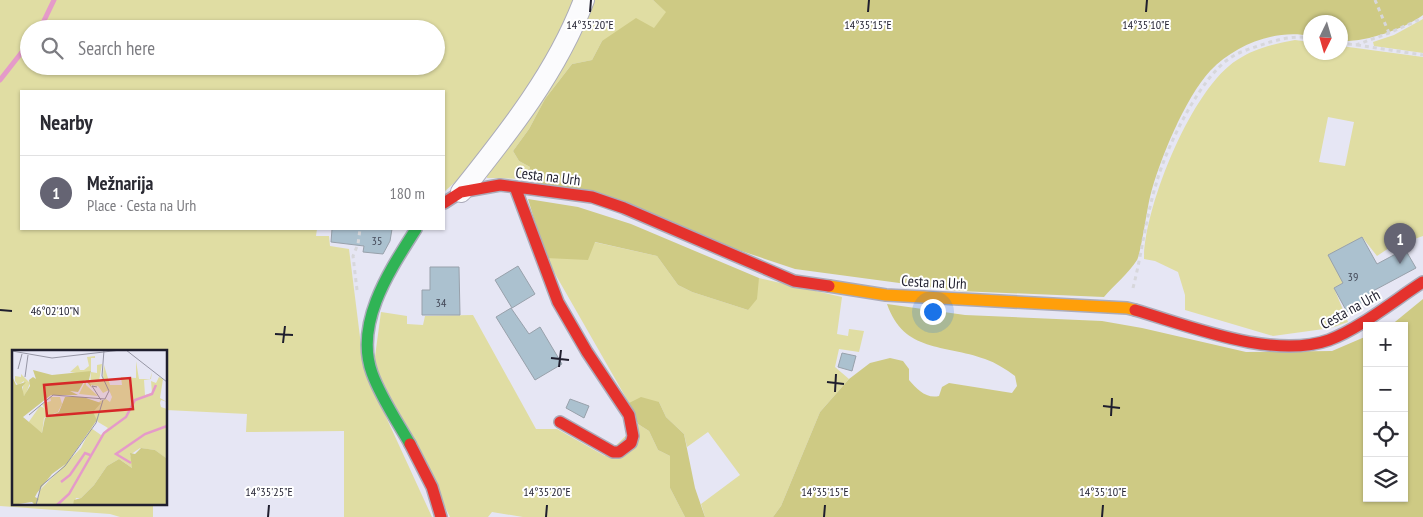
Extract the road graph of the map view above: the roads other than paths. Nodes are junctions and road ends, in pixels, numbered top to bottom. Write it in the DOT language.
graph roads {
  1 [pos="584,0"];
  2 [pos="515,187"];
  3 [pos="460,192"];
  4 [pos="445,202"];
  5 [pos="415,230"];
  6 [pos="1423,282"];
  7 [pos="560,422"];
  8 [pos="441,517"];
  1 -- 3 [label="street"];
  2 -- 3 [label="street, Cesta na Urh"];
  2 -- 6 [label="street, Cesta na Urh"];
  2 -- 7 [label="street"];
  3 -- 4 [label="street, Cesta na Urh"];
  5 -- 8 [label="street"];
}
